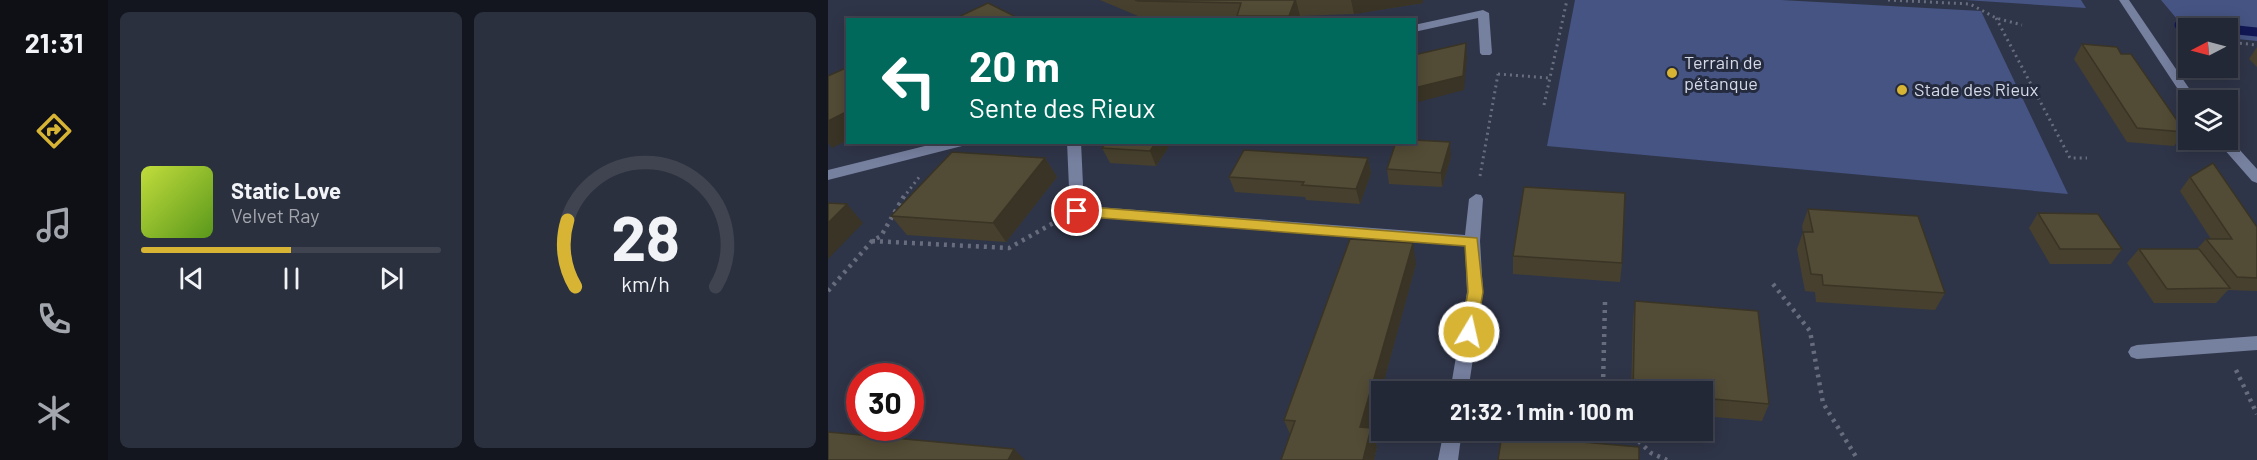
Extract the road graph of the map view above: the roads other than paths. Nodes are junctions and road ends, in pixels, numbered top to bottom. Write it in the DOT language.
graph roads {
  1 [pos="2124,0"];
  2 [pos="1416,29"];
  3 [pos="1486,53"];
  4 [pos="2185,90"];
  5 [pos="954,144"];
  6 [pos="1074,144"];
  7 [pos="2232,150"];
  8 [pos="828,175"];
  9 [pos="2257,178"];
  10 [pos="1476,199"];
  11 [pos="1472,241"];
  12 [pos="2257,343"];
  13 [pos="2137,352"];
  14 [pos="1461,381"];
  15 [pos="1451,441"];
  16 [pos="1448,460"];
  1 -- 4 [label="street"];
  2 -- 3 [label="street"];
  5 -- 8 [label="street"];
  6 -- 11 [label="street"];
  7 -- 9 [label="street"];
  10 -- 11 [label="street"];
  11 -- 14 [label="street"];
  12 -- 13 [label="street"];
  15 -- 16 [label="street"];
}
